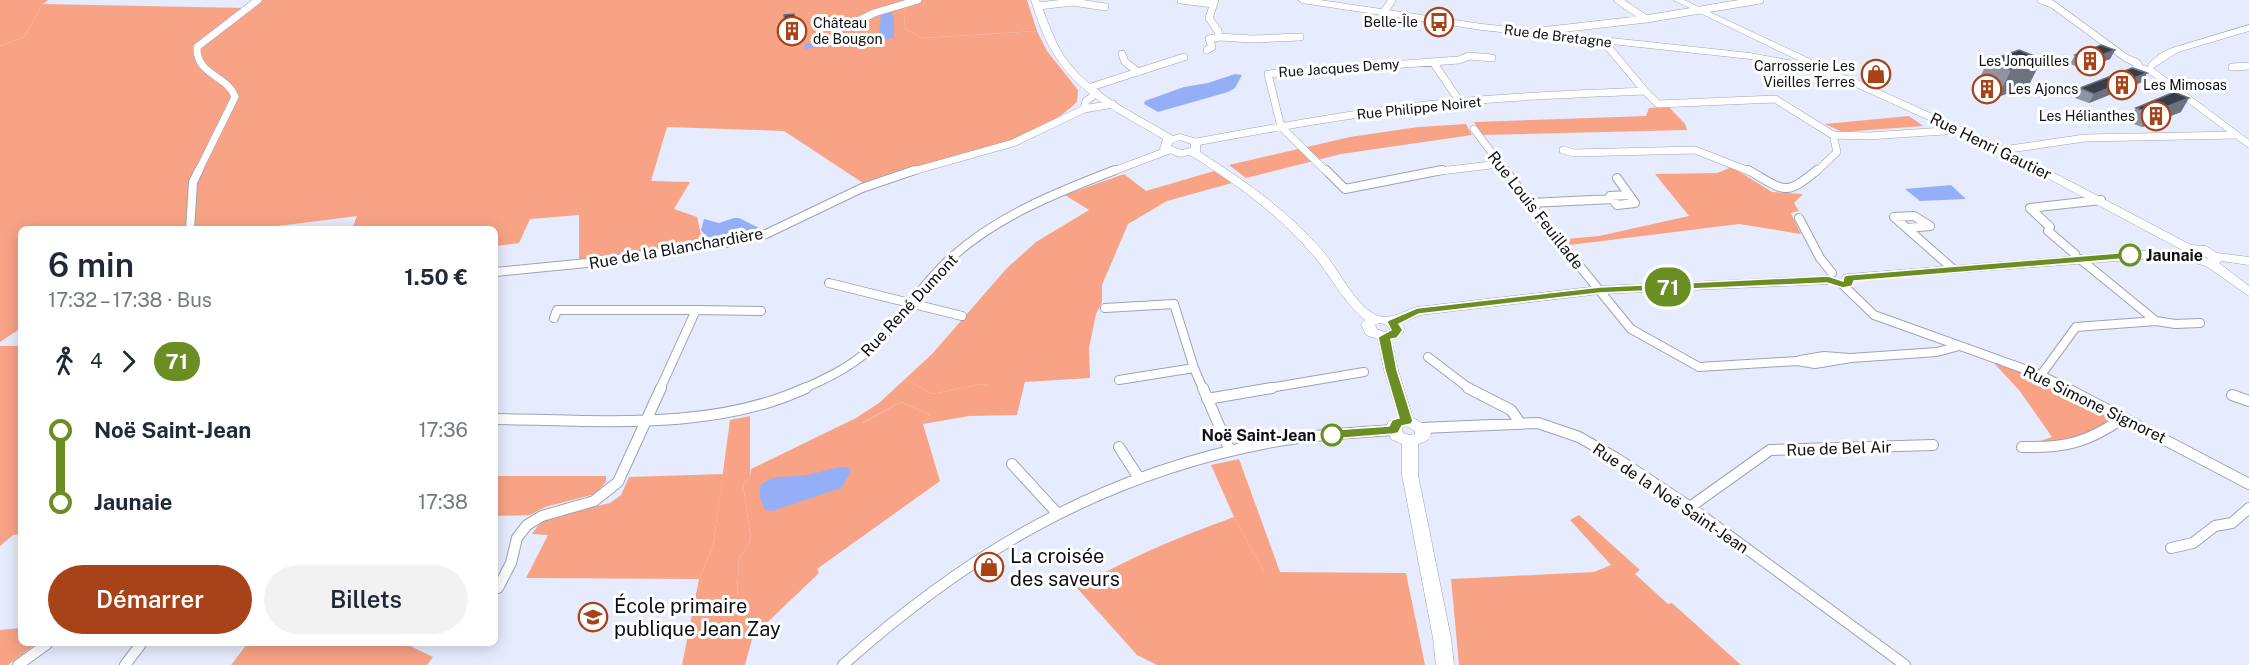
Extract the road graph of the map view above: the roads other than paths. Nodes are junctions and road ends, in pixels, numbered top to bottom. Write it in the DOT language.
graph roads {
  1 [pos="258,0"];
  2 [pos="918,0"];
  3 [pos="1181,0"];
  4 [pos="1302,0"];
  5 [pos="1392,0"];
  6 [pos="1618,0"];
  7 [pos="1677,0"];
  8 [pos="1760,0"];
  9 [pos="2041,0"];
  10 [pos="1075,1"];
  11 [pos="1214,2"];
  12 [pos="1036,3"];
  13 [pos="1105,7"];
  14 [pos="1699,10"];
  15 [pos="1384,12"];
  16 [pos="1646,19"];
  17 [pos="850,25"];
  18 [pos="2249,28"];
  19 [pos="1534,34"];
  20 [pos="1219,37"];
  21 [pos="1300,37"];
  22 [pos="1604,42"];
  23 [pos="1207,50"];
  24 [pos="1790,52"];
  25 [pos="1122,54"];
  26 [pos="1184,57"];
  27 [pos="1492,58"];
  28 [pos="1433,62"];
  29 [pos="2137,63"];
  30 [pos="1797,64"];
  31 [pos="2249,66"];
  32 [pos="2151,67"];
  33 [pos="2232,67"];
  34 [pos="1814,68"];
  35 [pos="1138,72"];
  36 [pos="1093,90"];
  37 [pos="1645,91"];
  38 [pos="1460,102"];
  39 [pos="1113,104"];
  40 [pos="1084,109"];
  41 [pos="1281,127"];
  42 [pos="1474,129"];
  43 [pos="1959,129"];
  44 [pos="1833,135"];
  45 [pos="2236,135"];
  46 [pos="1171,139"];
  47 [pos="2249,145"];
  48 [pos="1195,147"];
  49 [pos="1563,150"];
  50 [pos="2003,150"];
  51 [pos="1167,151"];
  52 [pos="1499,164"];
  53 [pos="1617,178"];
  54 [pos="2101,200"];
  55 [pos="1530,203"];
  56 [pos="1799,218"];
  57 [pos="190,226"];
  58 [pos="1907,228"];
  59 [pos="2187,251"];
  60 [pos="2078,257"];
  61 [pos="2212,259"];
  62 [pos="2249,261"];
  63 [pos="1953,268"];
  64 [pos="498,273"];
  65 [pos="1830,276"];
  66 [pos="1846,282"];
  67 [pos="829,283"];
  68 [pos="1600,290"];
  69 [pos="2249,292"];
  70 [pos="912,303"];
  71 [pos="1105,308"];
  72 [pos="696,310"];
  73 [pos="762,311"];
  74 [pos="1187,311"];
  75 [pos="1176,312"];
  76 [pos="962,316"];
  77 [pos="554,318"];
  78 [pos="1373,320"];
  79 [pos="2156,321"];
  80 [pos="1393,322"];
  81 [pos="2200,323"];
  82 [pos="1384,337"];
  83 [pos="1959,346"];
  84 [pos="1428,357"];
  85 [pos="1194,368"];
  86 [pos="1364,372"];
  87 [pos="2041,375"];
  88 [pos="1119,380"];
  89 [pos="2232,395"];
  90 [pos="1207,399"];
  91 [pos="2249,401"];
  92 [pos="646,418"];
  93 [pos="2123,418"];
  94 [pos="498,419"];
  95 [pos="1407,421"];
  96 [pos="1520,423"];
  97 [pos="1422,428"];
  98 [pos="1393,430"];
  99 [pos="1410,441"];
  100 [pos="1933,445"];
  101 [pos="1119,447"];
  102 [pos="2022,447"];
  103 [pos="1230,451"];
  104 [pos="1012,464"];
  105 [pos="1139,478"];
  106 [pos="2249,484"];
  107 [pos="1690,507"];
  108 [pos="2249,508"];
  109 [pos="1057,513"];
  110 [pos="2171,548"];
  111 [pos="498,588"];
  112 [pos="44,646"];
  113 [pos="139,646"];
  114 [pos="18,665"];
  115 [pos="125,665"];
  116 [pos="843,665"];
  117 [pos="1445,665"];
  118 [pos="1905,665"];
  1 -- 57 [label="street"];
  2 -- 17 [label="street"];
  3 -- 11 [label="street"];
  4 -- 15 [label="main road, Rue de Bretagne"];
  5 -- 15 [label="street"];
  6 -- 16 [label="street"];
  7 -- 14 [label="main road, Rue Henri Gautier"];
  8 -- 14 [label="street"];
  9 -- 29 [label="street"];
  10 -- 12 [label="street"];
  10 -- 13 [label="street"];
  11 -- 20 [label="street"];
  12 -- 36 [label="main road"];
  14 -- 16 [label="street"];
  14 -- 24 [label="main road, Rue Henri Gautier"];
  15 -- 19 [label="main road, Rue de Bretagne"];
  16 -- 19 [label="street"];
  18 -- 32 [label="main road"];
  19 -- 22 [label="main road, Rue de Bretagne"];
  20 -- 21 [label="street"];
  20 -- 23 [label="street"];
  22 -- 30 [label="main road, Rue de Bretagne"];
  22 -- 37 [label="street"];
  24 -- 30 [label="main road"];
  24 -- 34 [label="main road, Rue Henri Gautier"];
  25 -- 35 [label="street"];
  26 -- 35 [label="street"];
  27 -- 28 [label="street, Rue Jacques Demy"];
  28 -- 38 [label="street"];
  28 -- 41 [label="street, Rue Jacques Demy"];
  29 -- 32 [label="main road"];
  30 -- 34 [label="main road, Rue de Bretagne"];
  31 -- 33 [label="street"];
  32 -- 45 [label="main road"];
  34 -- 43 [label="main road, Rue Henri Gautier"];
  35 -- 36 [label="street"];
  36 -- 39 [label="main road"];
  36 -- 40 [label="street, Rue de la Blanchardière"];
  37 -- 38 [label="street, Rue Philippe Noiret"];
  37 -- 44 [label="street"];
  38 -- 41 [label="street, Rue Philippe Noiret"];
  39 -- 40 [label="street, Rue de la Blanchardière"];
  39 -- 46 [label="main road"];
  40 -- 64 [label="street, Rue de la Blanchardière"];
  41 -- 48 [label="street, Rue Philippe Noiret"];
  41 -- 52 [label="street"];
  42 -- 52 [label="street, Rue Louis Feuillade"];
  43 -- 44 [label="street"];
  43 -- 50 [label="main road, Rue Henri Gautier"];
  44 -- 49 [label="street"];
  45 -- 47 [label="main road"];
  45 -- 50 [label="street"];
  46 -- 48 [label="main road"];
  46 -- 51 [label="main road"];
  48 -- 51 [label="main road"];
  48 -- 78 [label="main road"];
  50 -- 54 [label="main road, Rue Henri Gautier"];
  51 -- 70 [label="street, Rue René Dumont"];
  52 -- 55 [label="street, Rue Louis Feuillade"];
  53 -- 55 [label="street"];
  54 -- 59 [label="main road, Rue Henri Gautier"];
  54 -- 60 [label="street"];
  55 -- 68 [label="street, Rue Louis Feuillade"];
  56 -- 65 [label="street"];
  58 -- 63 [label="street"];
  59 -- 60 [label="main road"];
  59 -- 61 [label="main road"];
  60 -- 63 [label="main road"];
  60 -- 79 [label="street"];
  61 -- 62 [label="main road"];
  61 -- 69 [label="main road"];
  63 -- 66 [label="main road"];
  65 -- 66 [label="main road"];
  65 -- 68 [label="main road"];
  66 -- 83 [label="street, Rue Simone Signoret"];
  67 -- 70 [label="street"];
  68 -- 80 [label="main road"];
  68 -- 83 [label="street, Rue Louis Feuillade"];
  70 -- 76 [label="street"];
  70 -- 92 [label="street, Rue René Dumont"];
  71 -- 75 [label="street"];
  72 -- 73 [label="street"];
  72 -- 77 [label="street"];
  72 -- 92 [label="street"];
  74 -- 75 [label="street"];
  75 -- 85 [label="street"];
  78 -- 80 [label="main road"];
  78 -- 82 [label="main road"];
  79 -- 81 [label="street"];
  79 -- 87 [label="street"];
  80 -- 82 [label="main road"];
  82 -- 95 [label="main road"];
  83 -- 87 [label="street, Rue Simone Signoret"];
  84 -- 96 [label="street"];
  85 -- 88 [label="street"];
  85 -- 90 [label="street"];
  86 -- 90 [label="street"];
  87 -- 93 [label="street, Rue Simone Signoret"];
  89 -- 91 [label="street"];
  90 -- 103 [label="street"];
  92 -- 94 [label="street, Rue René Dumont"];
  92 -- 111 [label="street"];
  93 -- 102 [label="street"];
  93 -- 106 [label="street, Rue Simone Signoret"];
  95 -- 97 [label="main road"];
  95 -- 98 [label="main road"];
  96 -- 97 [label="street, Rue de la Noë Saint-Jean"];
  96 -- 107 [label="street, Rue de la Noë Saint-Jean"];
  97 -- 99 [label="main road"];
  98 -- 99 [label="main road"];
  98 -- 103 [label="street"];
  99 -- 117 [label="main road"];
  100 -- 107 [label="street, Rue de Bel Air"];
  101 -- 105 [label="street"];
  103 -- 105 [label="street"];
  104 -- 109 [label="street"];
  105 -- 109 [label="street"];
  107 -- 118 [label="street, Rue de la Noë Saint-Jean"];
  108 -- 110 [label="street"];
  109 -- 116 [label="street"];
  112 -- 114 [label="street"];
  113 -- 115 [label="street"];
}
